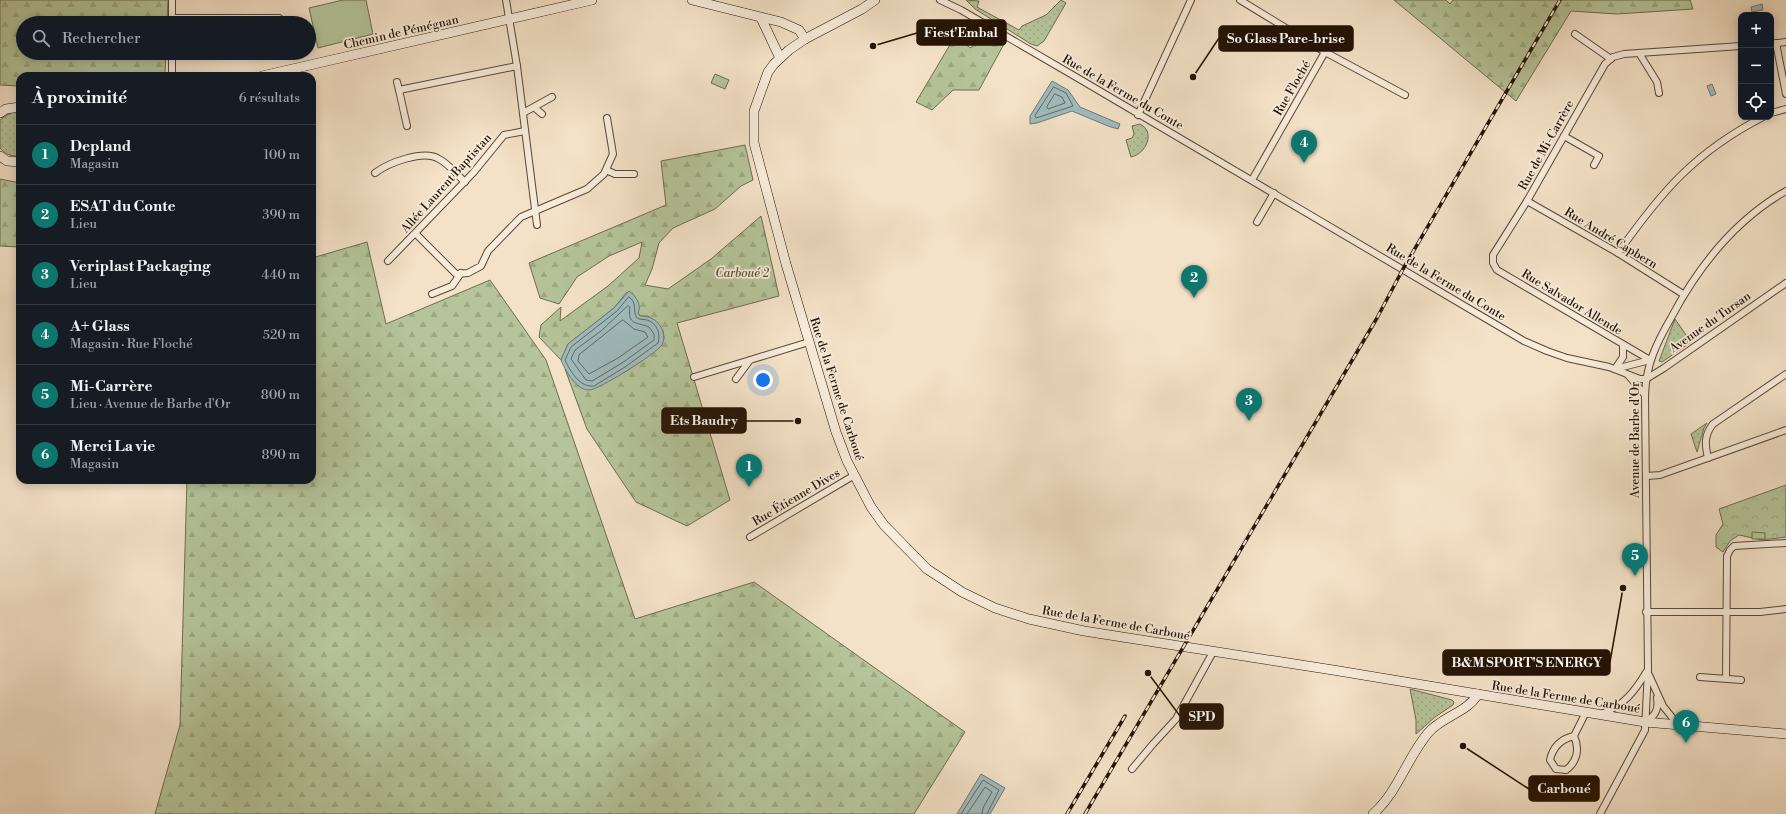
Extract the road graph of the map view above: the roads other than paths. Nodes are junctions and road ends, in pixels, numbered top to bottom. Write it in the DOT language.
graph roads {
  1 [pos="172,0"];
  2 [pos="506,0"];
  3 [pos="592,0"];
  4 [pos="692,0"];
  5 [pos="875,0"];
  6 [pos="940,0"];
  7 [pos="952,0"];
  8 [pos="1191,0"];
  9 [pos="1240,0"];
  10 [pos="961,10"];
  11 [pos="172,16"];
  12 [pos="761,18"];
  13 [pos="508,19"];
  14 [pos="1575,34"];
  15 [pos="805,39"];
  16 [pos="1786,42"];
  17 [pos="1774,43"];
  18 [pos="1738,46"];
  19 [pos="1774,47"];
  20 [pos="1326,52"];
  21 [pos="1639,53"];
  22 [pos="780,58"];
  23 [pos="1611,59"];
  24 [pos="172,60"];
  25 [pos="517,66"];
  26 [pos="172,72"];
  27 [pos="279,72"];
  28 [pos="397,82"];
  29 [pos="399,90"];
  30 [pos="1659,93"];
  31 [pos="1786,94"];
  32 [pos="1405,95"];
  33 [pos="552,97"];
  34 [pos="16,108"];
  35 [pos="535,108"];
  36 [pos="1786,109"];
  37 [pos="2,110"];
  38 [pos="1774,112"];
  39 [pos="523,113"];
  40 [pos="542,114"];
  41 [pos="1138,115"];
  42 [pos="607,118"];
  43 [pos="1758,120"];
  44 [pos="407,126"];
  45 [pos="525,131"];
  46 [pos="1564,136"];
  47 [pos="0,156"];
  48 [pos="16,162"];
  49 [pos="1594,165"];
  50 [pos="606,170"];
  51 [pos="375,173"];
  52 [pos="634,174"];
  53 [pos="1252,180"];
  54 [pos="465,182"];
  55 [pos="1786,191"];
  56 [pos="1274,193"];
  57 [pos="1527,202"];
  58 [pos="534,210"];
  59 [pos="1257,222"];
  60 [pos="537,225"];
  61 [pos="416,234"];
  62 [pos="1618,253"];
  63 [pos="1493,255"];
  64 [pos="388,260"];
  65 [pos="461,274"];
  66 [pos="1786,282"];
  67 [pos="432,294"];
  68 [pos="1683,294"];
  69 [pos="809,342"];
  70 [pos="1623,345"];
  71 [pos="750,360"];
  72 [pos="1650,360"];
  73 [pos="1615,369"];
  74 [pos="1626,373"];
  75 [pos="1786,374"];
  76 [pos="694,377"];
  77 [pos="736,379"];
  78 [pos="1646,379"];
  79 [pos="1645,395"];
  80 [pos="1786,430"];
  81 [pos="1708,458"];
  82 [pos="853,476"];
  83 [pos="1647,476"];
  84 [pos="750,537"];
  85 [pos="1786,543"];
  86 [pos="1786,609"];
  87 [pos="1727,611"];
  88 [pos="1646,612"];
  89 [pos="1213,652"];
  90 [pos="1648,670"];
  91 [pos="1700,677"];
  92 [pos="1726,678"];
  93 [pos="1741,680"];
  94 [pos="1464,692"];
  95 [pos="1656,693"];
  96 [pos="1478,694"];
  97 [pos="1458,711"];
  98 [pos="1586,712"];
  99 [pos="1600,715"];
  100 [pos="1645,722"];
  101 [pos="1679,726"];
  102 [pos="1786,734"];
  103 [pos="1574,736"];
  104 [pos="1132,769"];
  105 [pos="1373,814"];
  106 [pos="1600,814"];
  1 -- 11 [label="street"];
  2 -- 13 [label="street"];
  3 -- 13 [label="street, Chemin de Pémégnan"];
  4 -- 12 [label="street"];
  5 -- 15 [label="street, Rue de la Ferme de Carboué"];
  6 -- 10 [label="street, Rue de la Ferme du Conte"];
  7 -- 10 [label="street, Rue de la Ferme du Conte"];
  8 -- 41 [label="street"];
  9 -- 20 [label="street, Rue Floché"];
  10 -- 41 [label="street, Rue de la Ferme du Conte"];
  12 -- 15 [label="street"];
  12 -- 22 [label="street"];
  13 -- 25 [label="street"];
  13 -- 27 [label="street, Chemin de Pémégnan"];
  14 -- 23 [label="street"];
  15 -- 22 [label="street, Rue de la Ferme de Carboué"];
  16 -- 17 [label="street"];
  18 -- 21 [label="street"];
  19 -- 31 [label="street"];
  20 -- 32 [label="street"];
  20 -- 53 [label="street, Rue Floché"];
  21 -- 23 [label="street"];
  21 -- 30 [label="street"];
  22 -- 69 [label="street, Rue de la Ferme de Carboué"];
  23 -- 46 [label="street, Rue de Mi-Carrère"];
  24 -- 26 [label="street"];
  25 -- 29 [label="street"];
  25 -- 39 [label="street"];
  28 -- 29 [label="street"];
  29 -- 44 [label="street"];
  33 -- 35 [label="street"];
  34 -- 37 [label="street"];
  35 -- 39 [label="street"];
  35 -- 40 [label="street"];
  36 -- 38 [label="street"];
  39 -- 45 [label="street"];
  41 -- 53 [label="street, Rue de la Ferme du Conte"];
  42 -- 50 [label="street"];
  43 -- 62 [label="street"];
  45 -- 54 [label="street, Allée Laurent Baptistan"];
  45 -- 58 [label="street"];
  46 -- 49 [label="street"];
  46 -- 57 [label="street, Rue de Mi-Carrère"];
  47 -- 48 [label="street"];
  50 -- 52 [label="street"];
  50 -- 58 [label="street"];
  51 -- 54 [label="street"];
  53 -- 56 [label="street, Rue de la Ferme du Conte"];
  54 -- 61 [label="street, Allée Laurent Baptistan"];
  55 -- 68 [label="street, Avenue de Barbe d'Or"];
  56 -- 59 [label="street"];
  56 -- 73 [label="street, Rue de la Ferme du Conte"];
  57 -- 62 [label="street, Rue André Capbern"];
  57 -- 63 [label="street, Rue de Mi-Carrère"];
  58 -- 60 [label="street"];
  58 -- 65 [label="street"];
  61 -- 64 [label="street, Allée Laurent Baptistan"];
  61 -- 65 [label="street"];
  62 -- 68 [label="street, Rue André Capbern"];
  63 -- 70 [label="street, Rue Salvador Allende"];
  65 -- 67 [label="street"];
  66 -- 78 [label="street, Avenue du Tursan"];
  68 -- 72 [label="street, Avenue de Barbe d'Or"];
  69 -- 71 [label="street"];
  69 -- 82 [label="street, Rue de la Ferme de Carboué"];
  70 -- 72 [label="street, Rue Salvador Allende"];
  70 -- 73 [label="street"];
  71 -- 76 [label="street"];
  71 -- 77 [label="street"];
  72 -- 73 [label="street, Rue de la Ferme du Conte"];
  72 -- 78 [label="street, Avenue de Barbe d'Or"];
  73 -- 74 [label="street, Rue de la Ferme du Conte"];
  74 -- 78 [label="street, Rue de la Ferme du Conte"];
  74 -- 79 [label="street, Rue de la Ferme du Conte"];
  75 -- 81 [label="street"];
  78 -- 79 [label="street, Avenue de Barbe d'Or"];
  79 -- 83 [label="street, Avenue de Barbe d'Or"];
  80 -- 81 [label="street"];
  81 -- 83 [label="street"];
  82 -- 84 [label="street, Rue Étienne Dives"];
  82 -- 89 [label="street, Rue de la Ferme de Carboué"];
  83 -- 88 [label="street, Avenue de Barbe d'Or"];
  85 -- 87 [label="street"];
  86 -- 87 [label="street"];
  87 -- 88 [label="street"];
  87 -- 92 [label="street"];
  88 -- 90 [label="street, Avenue de Barbe d'Or"];
  89 -- 94 [label="street, Rue de la Ferme de Carboué"];
  89 -- 104 [label="street"];
  90 -- 95 [label="street, Avenue de Barbe d'Or"];
  90 -- 99 [label="street"];
  90 -- 100 [label="street, Avenue de Barbe d'Or"];
  91 -- 92 [label="street"];
  92 -- 93 [label="street"];
  94 -- 96 [label="street, Rue de la Ferme de Carboué"];
  94 -- 97 [label="street"];
  95 -- 100 [label="street, Avenue de Barbe d'Or"];
  95 -- 101 [label="street, Avenue de Barbe d'Or"];
  96 -- 97 [label="street"];
  96 -- 98 [label="street, Rue de la Ferme de Carboué"];
  97 -- 105 [label="street"];
  98 -- 99 [label="street, Rue de la Ferme de Carboué"];
  98 -- 103 [label="street"];
  99 -- 100 [label="street, Rue de la Ferme de Carboué"];
  100 -- 101 [label="street, Rue de la Ferme de Carboué"];
  100 -- 106 [label="street"];
  101 -- 102 [label="street, Rue de la Ferme de Carboué"];
  103 -- 103 [label="street"];
}
